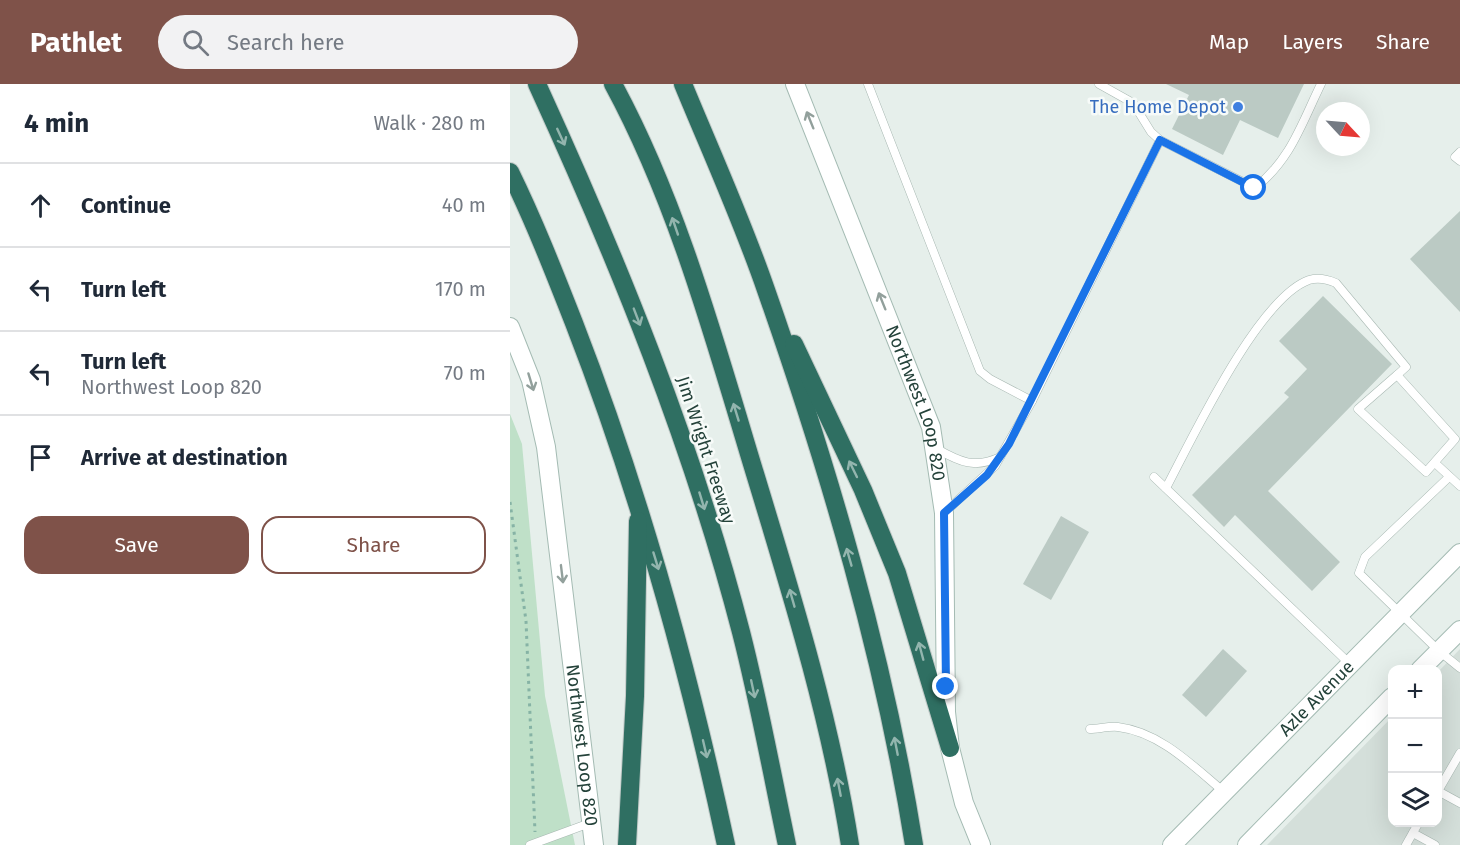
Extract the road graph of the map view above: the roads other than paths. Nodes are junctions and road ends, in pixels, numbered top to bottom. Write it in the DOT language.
graph roads {
  1 [pos="537,84"];
  2 [pos="613,84"];
  3 [pos="683,84"];
  4 [pos="795,84"];
  5 [pos="868,84"];
  6 [pos="1099,84"];
  7 [pos="1321,84"];
  8 [pos="1160,140"];
  9 [pos="1460,152"];
  10 [pos="1460,161"];
  11 [pos="510,172"];
  12 [pos="510,184"];
  13 [pos="524,199"];
  14 [pos="766,289"];
  15 [pos="510,327"];
  16 [pos="1396,375"];
  17 [pos="1032,401"];
  18 [pos="936,448"];
  19 [pos="1002,456"];
  20 [pos="1435,463"];
  21 [pos="1154,477"];
  22 [pos="1449,477"];
  23 [pos="1460,486"];
  24 [pos="1166,488"];
  25 [pos="638,505"];
  26 [pos="944,513"];
  27 [pos="1460,553"];
  28 [pos="1400,614"];
  29 [pos="1460,630"];
  30 [pos="1439,651"];
  31 [pos="1350,664"];
  32 [pos="1424,665"];
  33 [pos="1460,668"];
  34 [pos="1388,701"];
  35 [pos="1090,729"];
  36 [pos="950,748"];
  37 [pos="1460,753"];
  38 [pos="1442,784"];
  39 [pos="1224,792"];
  40 [pos="1442,793"];
  41 [pos="1460,803"];
  42 [pos="592,822"];
  43 [pos="1416,827"];
  44 [pos="1413,833"];
  45 [pos="532,844"];
  46 [pos="594,845"];
  47 [pos="627,845"];
  48 [pos="726,845"];
  49 [pos="787,845"];
  50 [pos="850,845"];
  51 [pos="914,845"];
  52 [pos="981,845"];
  53 [pos="1172,845"];
  54 [pos="1248,845"];
  55 [pos="1406,845"];
  56 [pos="1435,845"];
  1 -- 49 [label="highway, Jim Wright Freeway, one-way"];
  50 -- 2 [label="highway, one-way"];
  3 -- 14 [label="highway"];
  18 -- 4 [label="main road, Northwest Loop 820, one-way"];
  5 -- 17 [label="lane"];
  6 -- 8 [label="lane"];
  7 -- 8 [label="lane"];
  8 -- 17 [label="lane"];
  9 -- 10 [label="lane"];
  11 -- 13 [label="highway"];
  12 -- 13 [label="highway"];
  13 -- 25 [label="highway"];
  36 -- 14 [label="highway, one-way"];
  51 -- 14 [label="highway, one-way"];
  15 -- 42 [label="main road, Northwest Loop 820, one-way"];
  16 -- 20 [label="lane"];
  16 -- 20 [label="lane"];
  16 -- 24 [label="lane"];
  17 -- 19 [label="lane"];
  18 -- 19 [label="lane"];
  18 -- 26 [label="main road, Northwest Loop 820"];
  19 -- 26 [label="lane"];
  20 -- 22 [label="lane"];
  21 -- 24 [label="lane"];
  22 -- 23 [label="lane"];
  22 -- 28 [label="lane"];
  24 -- 31 [label="lane"];
  25 -- 47 [label="highway"];
  25 -- 48 [label="highway, one-way"];
  26 -- 36 [label="main road, Northwest Loop 820"];
  27 -- 28 [label="main road, Azle Avenue"];
  28 -- 30 [label="lane"];
  28 -- 31 [label="main road, Azle Avenue"];
  29 -- 30 [label="main road"];
  30 -- 32 [label="main road"];
  30 -- 33 [label="lane"];
  31 -- 39 [label="main road, Azle Avenue"];
  34 -- 54 [label="main road"];
  35 -- 39 [label="lane"];
  36 -- 52 [label="main road, Northwest Loop 820"];
  37 -- 38 [label="lane"];
  39 -- 53 [label="main road, Azle Avenue"];
  40 -- 41 [label="lane"];
  42 -- 45 [label="lane"];
  42 -- 46 [label="main road, Northwest Loop 820"];
  43 -- 44 [label="lane"];
  44 -- 55 [label="lane"];
  44 -- 56 [label="lane"];
}
